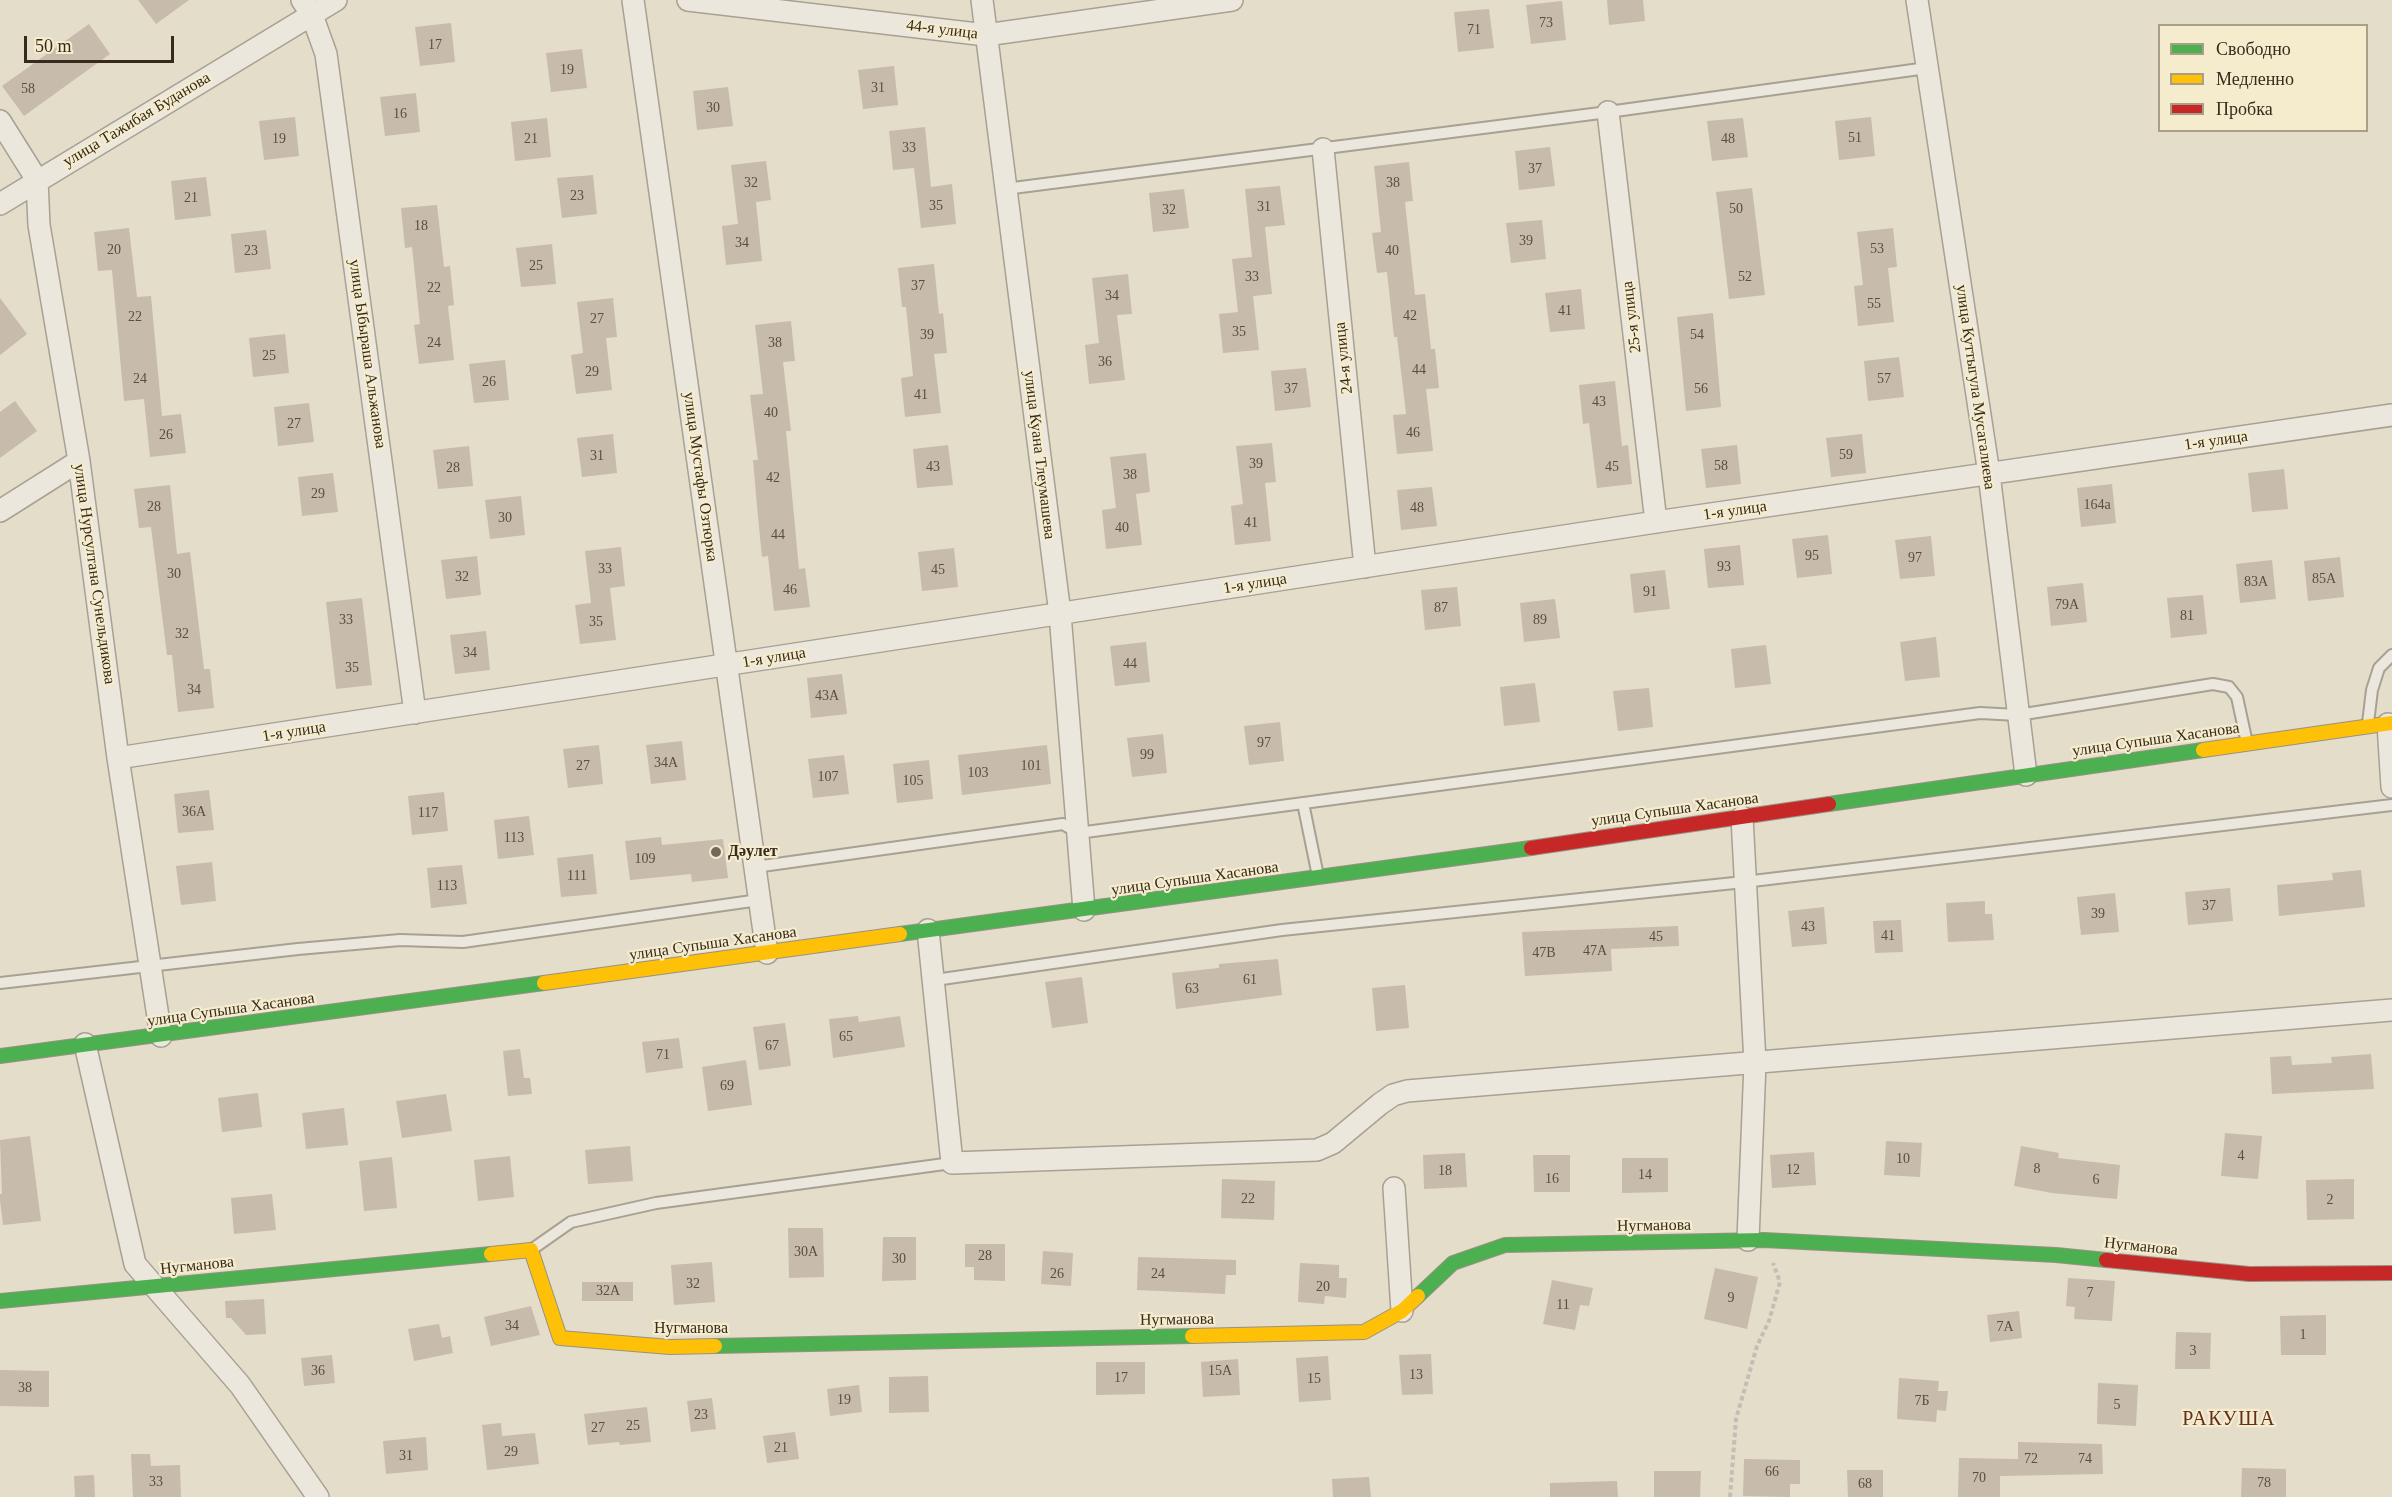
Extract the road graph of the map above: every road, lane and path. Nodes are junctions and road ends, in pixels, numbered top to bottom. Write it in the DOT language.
graph roads {
  1 [pos="336,0"];
  2 [pos="633,0"];
  3 [pos="688,0"];
  4 [pos="982,0"];
  5 [pos="1232,0"];
  6 [pos="1917,0"];
  7 [pos="307,8"];
  8 [pos="986,35"];
  9 [pos="1928,68"];
  10 [pos="1608,112"];
  11 [pos="0,121"];
  12 [pos="1323,149"];
  13 [pos="37,180"];
  14 [pos="1005,189"];
  15 [pos="0,204"];
  16 [pos="2392,415"];
  17 [pos="79,461"];
  18 [pos="1989,474"];
  19 [pos="0,511"];
  20 [pos="1656,522"];
  21 [pos="1365,567"];
  22 [pos="1060,614"];
  23 [pos="2392,655"];
  24 [pos="726,666"];
  25 [pos="415,713"];
  26 [pos="2018,715"];
  27 [pos="2383,724"];
  28 [pos="2248,744"];
  29 [pos="118,758"];
  30 [pos="2026,775"];
  31 [pos="2392,787"];
  32 [pos="1304,803"];
  33 [pos="2392,806"];
  34 [pos="1742,817"];
  35 [pos="1078,833"];
  36 [pos="755,867"];
  37 [pos="1319,878"];
  38 [pos="1744,882"];
  39 [pos="759,900"];
  40 [pos="1084,910"];
  41 [pos="928,930"];
  42 [pos="767,953"];
  43 [pos="150,966"];
  44 [pos="934,980"];
  45 [pos="0,983"];
  46 [pos="2392,1010"];
  47 [pos="161,1036"];
  48 [pos="85,1044"];
  49 [pos="0,1056"];
  50 [pos="1755,1063"];
  51 [pos="952,1163"];
  52 [pos="1394,1188"];
  53 [pos="1756,1240"];
  54 [pos="531,1250"];
  55 [pos="2392,1273"];
  56 [pos="154,1287"];
  57 [pos="0,1301"];
  58 [pos="1402,1311"];
  59 [pos="318,1497"];
  60 [pos="1730,1497"];
  1 -- 7 [label="street, улица Тажибая Буданова"];
  2 -- 24 [label="street, улица Мустафы Озтюрка"];
  3 -- 8 [label="street, 44-я улица"];
  4 -- 8 [label="street, улица Куана Тлеумашева"];
  5 -- 8 [label="street, 44-я улица"];
  6 -- 9 [label="street, улица Куттыгула Мусагалиева"];
  7 -- 13 [label="street, улица Тажибая Буданова"];
  7 -- 25 [label="street, улица Ыбыраша Альжанова"];
  8 -- 14 [label="street, улица Куана Тлеумашева"];
  9 -- 10 [label="lane"];
  9 -- 18 [label="street, улица Куттыгула Мусагалиева"];
  10 -- 12 [label="lane"];
  10 -- 20 [label="street, 25-я улица"];
  11 -- 13 [label="street, улица Нурсултана Сунельдикова"];
  12 -- 14 [label="lane"];
  12 -- 21 [label="street, 24-я улица"];
  13 -- 15 [label="street, улица Тажибая Буданова"];
  13 -- 17 [label="street, улица Нурсултана Сунельдикова"];
  14 -- 22 [label="street, улица Куана Тлеумашева"];
  16 -- 18 [label="street, 1-я улица"];
  17 -- 19 [label="street"];
  17 -- 29 [label="street, улица Нурсултана Сунельдикова"];
  18 -- 20 [label="street, 1-я улица"];
  18 -- 26 [label="street, улица Куттыгула Мусагалиева"];
  20 -- 21 [label="street, 1-я улица"];
  21 -- 22 [label="street, 1-я улица"];
  22 -- 24 [label="street, 1-я улица"];
  22 -- 35 [label="street, улица Куана Тлеумашева"];
  23 -- 27 [label="lane"];
  24 -- 25 [label="street, 1-я улица"];
  24 -- 36 [label="street, улица Мустафы Озтюрка"];
  25 -- 29 [label="street, 1-я улица"];
  26 -- 28 [label="lane"];
  26 -- 30 [label="street, улица Куттыгула Мусагалиева"];
  26 -- 32 [label="lane"];
  27 -- 28 [label="street, улица Супыша Хасанова"];
  27 -- 31 [label="street"];
  28 -- 30 [label="street, улица Супыша Хасанова"];
  29 -- 43 [label="street, улица Нурсултана Сунельдикова"];
  30 -- 34 [label="street, улица Супыша Хасанова"];
  32 -- 35 [label="lane"];
  32 -- 37 [label="lane"];
  33 -- 38 [label="lane"];
  34 -- 37 [label="street, улица Супыша Хасанова"];
  34 -- 38 [label="street"];
  35 -- 36 [label="lane"];
  35 -- 40 [label="street, улица Куана Тлеумашева"];
  36 -- 39 [label="street, улица Мустафы Озтюрка"];
  37 -- 40 [label="street, улица Супыша Хасанова"];
  38 -- 44 [label="lane"];
  38 -- 50 [label="street"];
  39 -- 42 [label="street, улица Мустафы Озтюрка"];
  39 -- 43 [label="lane"];
  40 -- 41 [label="street, улица Супыша Хасанова"];
  41 -- 42 [label="street, улица Супыша Хасанова"];
  41 -- 44 [label="street"];
  42 -- 47 [label="street, улица Супыша Хасанова"];
  43 -- 45 [label="lane"];
  43 -- 47 [label="street, улица Нурсултана Сунельдикова"];
  44 -- 51 [label="street"];
  46 -- 50 [label="street"];
  47 -- 48 [label="street, улица Супыша Хасанова"];
  48 -- 49 [label="street, улица Супыша Хасанова"];
  48 -- 56 [label="street"];
  50 -- 51 [label="street"];
  50 -- 53 [label="street"];
  51 -- 54 [label="lane"];
  52 -- 58 [label="street"];
  53 -- 55 [label="street, Нугманова"];
  53 -- 58 [label="street, Нугманова"];
  53 -- 60 [label="path"];
  54 -- 56 [label="street, Нугманова"];
  54 -- 58 [label="street, Нугманова"];
  56 -- 57 [label="street, Нугманова"];
  56 -- 59 [label="street"];
}
